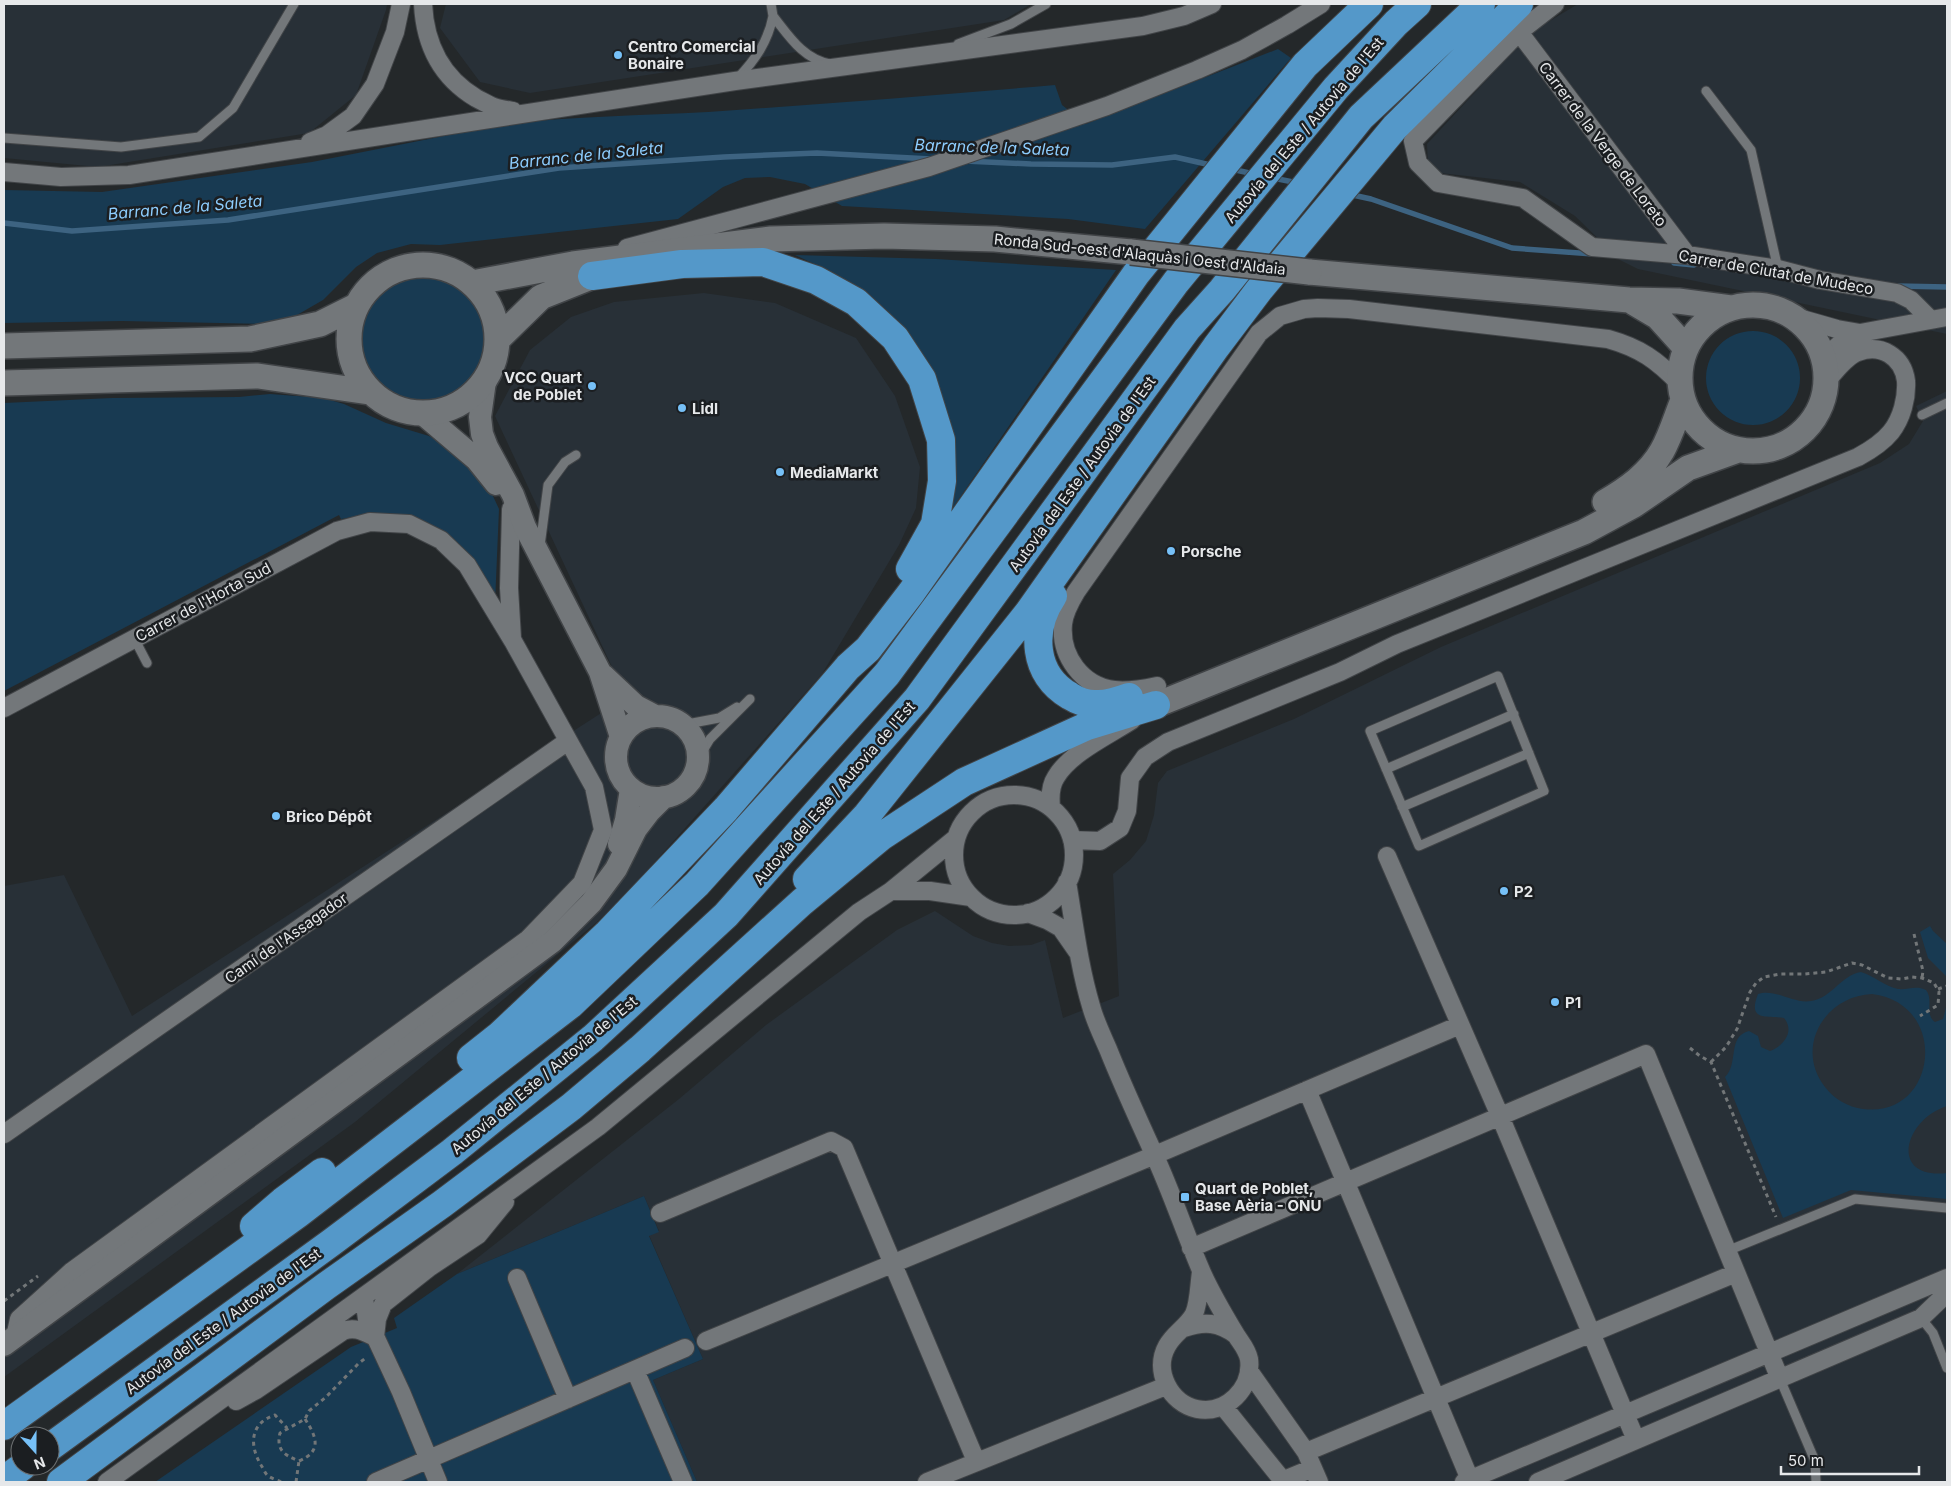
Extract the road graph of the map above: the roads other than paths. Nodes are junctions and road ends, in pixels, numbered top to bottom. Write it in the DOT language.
graph roads {
  1 [pos="294,4"];
  2 [pos="402,4"];
  3 [pos="771,4"];
  4 [pos="1046,4"];
  5 [pos="1212,4"];
  6 [pos="1321,4"];
  7 [pos="1370,4"];
  8 [pos="1417,4"];
  9 [pos="1481,4"];
  10 [pos="1519,4"];
  11 [pos="1532,4"];
  12 [pos="1555,4"];
  13 [pos="425,8"];
  14 [pos="773,16"];
  15 [pos="1519,32"];
  16 [pos="922,56"];
  17 [pos="1461,60"];
  18 [pos="842,66"];
  19 [pos="735,81"];
  20 [pos="1706,90"];
  21 [pos="538,111"];
  22 [pos="1404,134"];
  23 [pos="4,138"];
  24 [pos="286,152"];
  25 [pos="4,172"];
  26 [pos="1687,256"];
  27 [pos="1133,263"];
  28 [pos="1778,269"];
  29 [pos="583,270"];
  30 [pos="472,284"];
  31 [pos="1628,300"];
  32 [pos="356,306"];
  33 [pos="1731,308"];
  34 [pos="1795,318"];
  35 [pos="1939,319"];
  36 [pos="1860,333"];
  37 [pos="497,340"];
  38 [pos="4,346"];
  39 [pos="1686,348"];
  40 [pos="1826,369"];
  41 [pos="484,381"];
  42 [pos="4,383"];
  43 [pos="369,392"];
  44 [pos="1681,392"];
  45 [pos="1947,403"];
  46 [pos="423,414"];
  47 [pos="1922,415"];
  48 [pos="1161,424"];
  49 [pos="1738,450"];
  50 [pos="576,455"];
  51 [pos="512,509"];
  52 [pos="525,527"];
  53 [pos="539,553"];
  54 [pos="134,638"];
  55 [pos="513,641"];
  56 [pos="147,663"];
  57 [pos="848,667"];
  58 [pos="600,672"];
  59 [pos="1156,696"];
  60 [pos="4,708"];
  61 [pos="1514,714"];
  62 [pos="655,716"];
  63 [pos="682,725"];
  64 [pos="621,737"];
  65 [pos="568,741"];
  66 [pos="1529,753"];
  67 [pos="698,759"];
  68 [pos="1386,769"];
  69 [pos="630,789"];
  70 [pos="664,797"];
  71 [pos="1051,807"];
  72 [pos="1402,807"];
  73 [pos="956,838"];
  74 [pos="1072,840"];
  75 [pos="1387,856"];
  76 [pos="1067,882"];
  77 [pos="891,891"];
  78 [pos="971,897"];
  79 [pos="591,903"];
  80 [pos="1028,913"];
  81 [pos="1079,954"];
  82 [pos="704,990"];
  83 [pos="1460,1025"];
  84 [pos="1307,1090"];
  85 [pos="1500,1116"];
  86 [pos="4,1134"];
  87 [pos="1155,1155"];
  88 [pos="1346,1182"];
  89 [pos="515,1189"];
  90 [pos="1947,1208"];
  91 [pos="660,1213"];
  92 [pos="1191,1248"];
  93 [pos="1727,1251"];
  94 [pos="892,1262"];
  95 [pos="1202,1272"];
  96 [pos="1736,1273"];
  97 [pos="517,1278"];
  98 [pos="1947,1278"];
  99 [pos="1911,1293"];
  100 [pos="1947,1293"];
  101 [pos="179,1298"];
  102 [pos="364,1298"];
  103 [pos="1921,1318"];
  104 [pos="1184,1328"];
  105 [pos="1591,1333"];
  106 [pos="1236,1335"];
  107 [pos="10,1341"];
  108 [pos="706,1341"];
  109 [pos="378,1342"];
  110 [pos="685,1348"];
  111 [pos="1769,1353"];
  112 [pos="1947,1368"];
  113 [pos="635,1370"];
  114 [pos="1249,1371"];
  115 [pos="1780,1379"];
  116 [pos="1166,1386"];
  117 [pos="1436,1398"];
  118 [pos="568,1399"];
  119 [pos="1223,1406"];
  120 [pos="1624,1414"];
  121 [pos="4,1426"];
  122 [pos="172,1436"];
  123 [pos="60,1440"];
  124 [pos="1636,1440"];
  125 [pos="1306,1452"];
  126 [pos="428,1460"];
  127 [pos="976,1461"];
  128 [pos="1316,1475"];
  129 [pos="1284,1481"];
  130 [pos="1469,1481"];
  131 [pos="60,1482"];
  132 [pos="107,1482"];
  133 [pos="376,1482"];
  134 [pos="438,1482"];
  135 [pos="683,1482"];
  136 [pos="927,1482"];
  137 [pos="1538,1482"];
  138 [pos="1816,1482"];
  1 -- 23 [label="lane"];
  2 -- 24 [label="street"];
  3 -- 14 [label="lane"];
  4 -- 16 [label="lane"];
  5 -- 16 [label="street"];
  6 -- 29 [label="street"];
  7 -- 27 [label="highway"];
  8 -- 101 [label="highway, Autovía del Este / Autovia de l'Est"];
  9 -- 123 [label="highway, Autovía del Este / Autovia de l'Est"];
  10 -- 17 [label="highway"];
  11 -- 17 [label="highway"];
  12 -- 15 [label="street"];
  13 -- 21 [label="street"];
  14 -- 18 [label="lane"];
  14 -- 19 [label="lane"];
  15 -- 22 [label="street"];
  15 -- 26 [label="street, Carrer de la Verge de Loreto"];
  16 -- 18 [label="street"];
  17 -- 22 [label="highway"];
  18 -- 19 [label="street"];
  19 -- 21 [label="street"];
  20 -- 28 [label="lane"];
  21 -- 24 [label="street"];
  22 -- 26 [label="street, Carrer de Ciutat de Mudeco"];
  22 -- 48 [label="highway"];
  24 -- 25 [label="street"];
  26 -- 28 [label="street, Carrer de Ciutat de Mudeco"];
  27 -- 29 [label="main road, Ronda Sud-oest d'Alaquàs i Oest d'Aldaia"];
  27 -- 31 [label="main road, Ronda Sud-oest d'Alaquàs i Oest d'Aldaia, bridge"];
  27 -- 57 [label="highway"];
  28 -- 35 [label="street, Carrer de Ciutat de Mudeco"];
  29 -- 30 [label="main road, Ronda Sud-oest d'Alaquàs i Oest d'Aldaia"];
  29 -- 37 [label="main road, Ronda Sud-oest d'Alaquàs i Oest d'Aldaia"];
  29 -- 57 [label="highway"];
  30 -- 32 [label="main road"];
  30 -- 37 [label="main road"];
  31 -- 33 [label="main road, Ronda Sud-oest d'Alaquàs i Oest d'Aldaia"];
  31 -- 39 [label="main road, Ronda Sud-oest d'Alaquàs i Oest d'Aldaia"];
  32 -- 38 [label="main road"];
  32 -- 43 [label="main road"];
  33 -- 34 [label="main road"];
  33 -- 39 [label="main road"];
  34 -- 36 [label="street"];
  34 -- 40 [label="main road"];
  35 -- 36 [label="street"];
  36 -- 40 [label="street"];
  37 -- 41 [label="main road"];
  39 -- 44 [label="main road"];
  40 -- 49 [label="main road"];
  40 -- 74 [label="street"];
  41 -- 46 [label="main road"];
  41 -- 52 [label="street"];
  42 -- 43 [label="main road"];
  43 -- 46 [label="main road"];
  44 -- 49 [label="main road"];
  44 -- 59 [label="main road"];
  44 -- 59 [label="street"];
  45 -- 47 [label="lane"];
  46 -- 51 [label="street"];
  48 -- 59 [label="highway"];
  48 -- 82 [label="highway"];
  49 -- 59 [label="main road"];
  50 -- 53 [label="lane"];
  51 -- 52 [label="street"];
  51 -- 55 [label="street"];
  52 -- 53 [label="street"];
  53 -- 58 [label="street"];
  54 -- 55 [label="street, Carrer de l'Horta Sud"];
  54 -- 56 [label="lane"];
  54 -- 60 [label="street, Carrer de l'Horta Sud"];
  55 -- 65 [label="street"];
  57 -- 101 [label="highway"];
  58 -- 62 [label="street"];
  58 -- 64 [label="street"];
  59 -- 71 [label="street"];
  59 -- 82 [label="highway"];
  61 -- 66 [label="lane"];
  61 -- 68 [label="lane"];
  61 -- 68 [label="lane"];
  62 -- 63 [label="street"];
  62 -- 64 [label="street"];
  63 -- 67 [label="street"];
  63 -- 67 [label="lane"];
  64 -- 69 [label="street"];
  65 -- 86 [label="street, Camí de l'Assagador"];
  65 -- 107 [label="street"];
  66 -- 72 [label="lane"];
  66 -- 72 [label="lane"];
  67 -- 70 [label="street"];
  68 -- 72 [label="lane"];
  69 -- 70 [label="street"];
  69 -- 79 [label="street"];
  70 -- 79 [label="street"];
  71 -- 73 [label="street"];
  71 -- 74 [label="street"];
  73 -- 77 [label="street"];
  73 -- 78 [label="street"];
  74 -- 76 [label="street"];
  75 -- 83 [label="street"];
  76 -- 80 [label="street"];
  76 -- 81 [label="street"];
  77 -- 78 [label="street"];
  77 -- 89 [label="street"];
  78 -- 80 [label="street"];
  79 -- 107 [label="street"];
  80 -- 81 [label="street"];
  81 -- 87 [label="street"];
  82 -- 131 [label="highway"];
  83 -- 84 [label="street"];
  83 -- 85 [label="street"];
  84 -- 87 [label="street"];
  84 -- 88 [label="street"];
  85 -- 88 [label="street"];
  85 -- 93 [label="street"];
  85 -- 105 [label="street"];
  87 -- 92 [label="street"];
  87 -- 94 [label="street"];
  88 -- 92 [label="street"];
  88 -- 117 [label="street"];
  89 -- 102 [label="street"];
  89 -- 109 [label="street"];
  90 -- 93 [label="lane"];
  91 -- 94 [label="street"];
  92 -- 95 [label="street"];
  93 -- 96 [label="street"];
  94 -- 108 [label="street"];
  94 -- 127 [label="street"];
  95 -- 104 [label="street"];
  95 -- 106 [label="street"];
  96 -- 105 [label="street"];
  96 -- 111 [label="street"];
  97 -- 118 [label="street"];
  98 -- 99 [label="street"];
  99 -- 103 [label="street"];
  99 -- 111 [label="street"];
  100 -- 103 [label="street"];
  101 -- 121 [label="highway, Autovía del Este / Autovia de l'Est"];
  102 -- 109 [label="street"];
  102 -- 122 [label="street"];
  103 -- 112 [label="lane"];
  103 -- 115 [label="street"];
  104 -- 106 [label="street"];
  104 -- 116 [label="street"];
  105 -- 117 [label="street"];
  105 -- 120 [label="street"];
  106 -- 114 [label="street"];
  109 -- 122 [label="street"];
  109 -- 126 [label="street"];
  110 -- 113 [label="street"];
  111 -- 115 [label="street"];
  111 -- 120 [label="street"];
  113 -- 118 [label="street"];
  113 -- 135 [label="street"];
  114 -- 119 [label="street"];
  114 -- 125 [label="street"];
  115 -- 124 [label="street"];
  115 -- 138 [label="lane"];
  116 -- 119 [label="street"];
  116 -- 127 [label="street"];
  117 -- 125 [label="street"];
  117 -- 130 [label="street"];
  118 -- 126 [label="street"];
  119 -- 129 [label="street"];
  120 -- 124 [label="street"];
  120 -- 130 [label="street"];
  122 -- 132 [label="street"];
  124 -- 137 [label="street"];
  125 -- 128 [label="street"];
  126 -- 133 [label="street"];
  126 -- 134 [label="street"];
  127 -- 136 [label="street"];
  128 -- 129 [label="street"];
}
